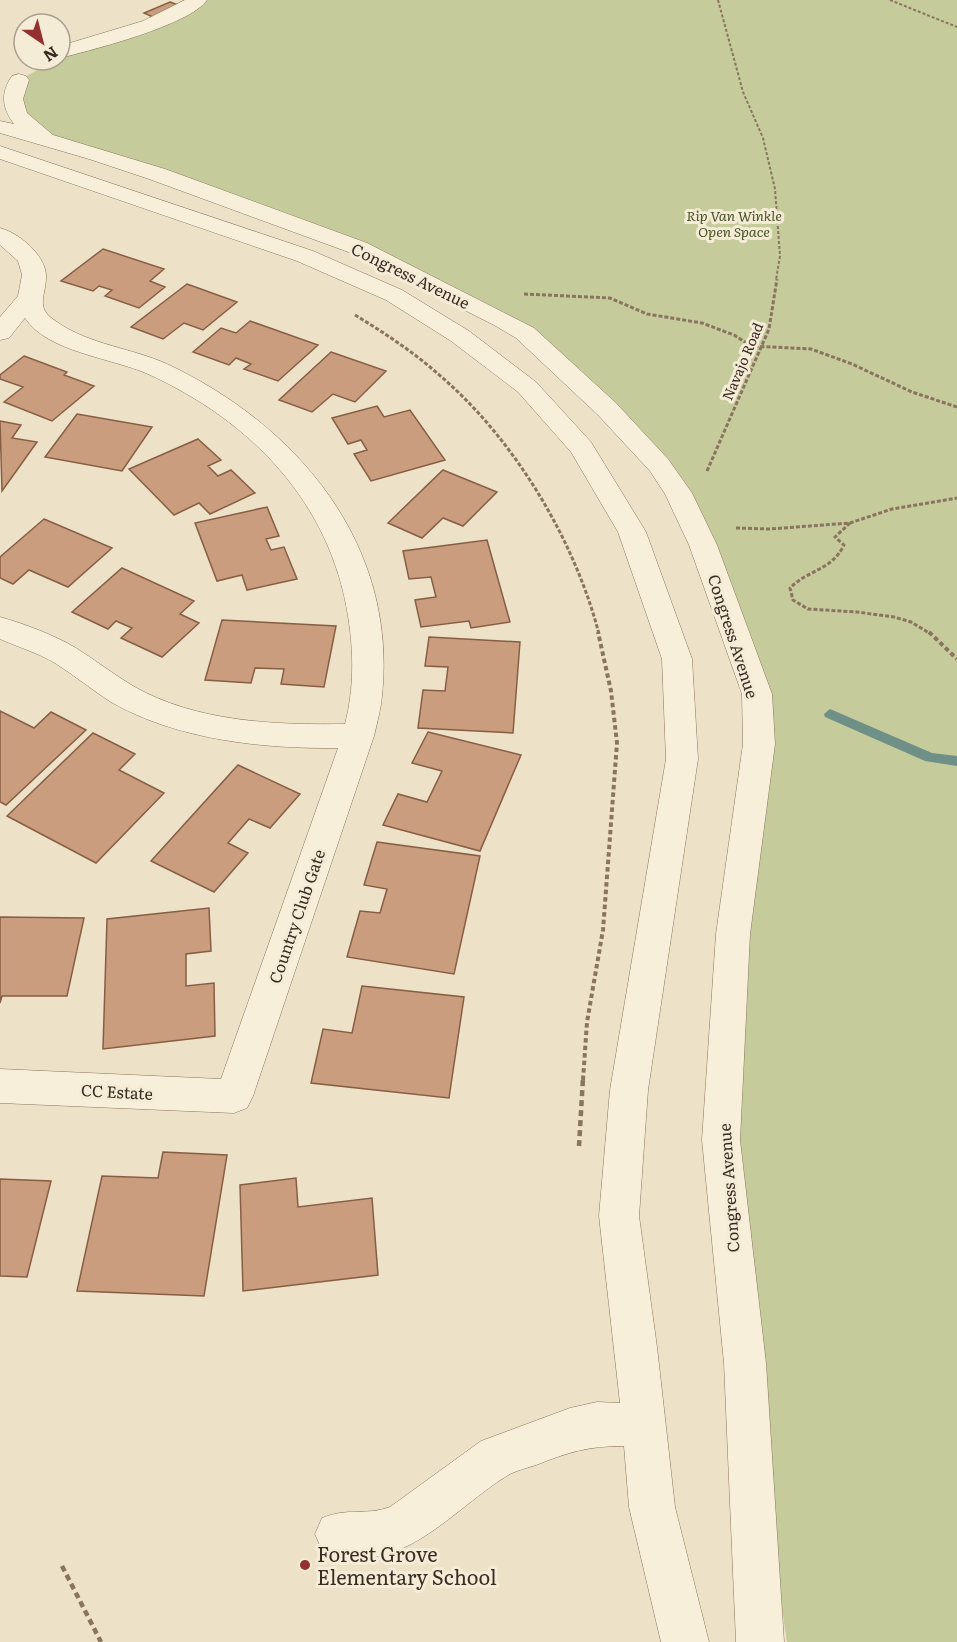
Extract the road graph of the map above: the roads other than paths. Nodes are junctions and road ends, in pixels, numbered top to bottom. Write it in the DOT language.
graph roads {
  1 [pos="163,0"];
  2 [pos="198,0"];
  3 [pos="82,45"];
  4 [pos="72,50"];
  5 [pos="30,72"];
  6 [pos="34,72"];
  7 [pos="0,90"];
  8 [pos="0,128"];
  9 [pos="60,143"];
  10 [pos="0,152"];
  11 [pos="0,235"];
  12 [pos="28,299"];
  13 [pos="0,333"];
  14 [pos="0,627"];
  15 [pos="358,736"];
  16 [pos="0,1086"];
  17 [pos="234,1096"];
  18 [pos="643,1425"];
  19 [pos="338,1534"];
  20 [pos="685,1642"];
  21 [pos="760,1642"];
  1 -- 3 [label="street"];
  2 -- 3 [label="street"];
  3 -- 4 [label="street"];
  5 -- 7 [label="street"];
  6 -- 9 [label="street"];
  8 -- 9 [label="street, Congress Avenue"];
  9 -- 21 [label="street, Congress Avenue"];
  10 -- 18 [label="street, Congress Avenue"];
  11 -- 12 [label="street"];
  12 -- 13 [label="street"];
  12 -- 15 [label="street, Country Club Gate"];
  14 -- 15 [label="street"];
  15 -- 17 [label="street, Country Club Gate"];
  16 -- 17 [label="street, CC Estate"];
  18 -- 19 [label="street"];
  18 -- 20 [label="street, Congress Avenue"];
}
